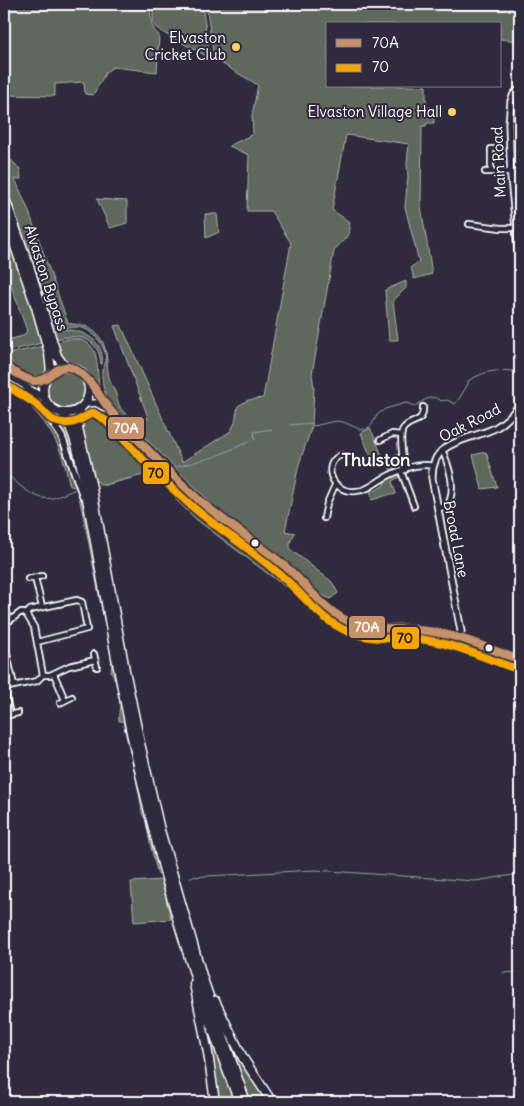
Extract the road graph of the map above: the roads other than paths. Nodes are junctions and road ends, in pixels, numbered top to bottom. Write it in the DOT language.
graph roads {
  1 [pos="520,89"];
  2 [pos="494,149"];
  3 [pos="485,172"];
  4 [pos="491,172"];
  5 [pos="511,175"];
  6 [pos="520,178"];
  7 [pos="4,196"];
  8 [pos="4,215"];
  9 [pos="469,224"];
  10 [pos="516,228"];
  11 [pos="519,238"];
  12 [pos="520,268"];
  13 [pos="47,335"];
  14 [pos="52,351"];
  15 [pos="4,366"];
  16 [pos="65,367"];
  17 [pos="51,372"];
  18 [pos="4,373"];
  19 [pos="45,379"];
  20 [pos="88,381"];
  21 [pos="22,383"];
  22 [pos="44,398"];
  23 [pos="520,404"];
  24 [pos="82,407"];
  25 [pos="423,407"];
  26 [pos="111,412"];
  27 [pos="62,414"];
  28 [pos="402,435"];
  29 [pos="380,440"];
  30 [pos="444,454"];
  31 [pos="342,455"];
  32 [pos="433,466"];
  33 [pos="403,471"];
  34 [pos="335,485"];
  35 [pos="414,506"];
  36 [pos="438,510"];
  37 [pos="90,512"];
  38 [pos="324,518"];
  39 [pos="42,576"];
  40 [pos="35,578"];
  41 [pos="28,579"];
  42 [pos="42,607"];
  43 [pos="4,610"];
  44 [pos="26,614"];
  45 [pos="10,619"];
  46 [pos="4,625"];
  47 [pos="457,637"];
  48 [pos="37,642"];
  49 [pos="4,646"];
  50 [pos="94,654"];
  51 [pos="95,660"];
  52 [pos="520,660"];
  53 [pos="97,667"];
  54 [pos="54,674"];
  55 [pos="43,675"];
  56 [pos="14,685"];
  57 [pos="4,688"];
  58 [pos="72,697"];
  59 [pos="66,700"];
  60 [pos="60,703"];
  61 [pos="18,713"];
  62 [pos="10,714"];
  63 [pos="4,716"];
  64 [pos="186,948"];
  65 [pos="197,955"];
  66 [pos="215,1102"];
  67 [pos="239,1102"];
  68 [pos="246,1102"];
  69 [pos="272,1102"];
  1 -- 5 [label="main road, Main Road"];
  2 -- 4 [label="street"];
  3 -- 4 [label="street"];
  4 -- 5 [label="street"];
  5 -- 6 [label="street"];
  5 -- 10 [label="main road, Main Road"];
  7 -- 13 [label="highway, Alvaston Bypass"];
  8 -- 13 [label="highway, Alvaston Bypass"];
  9 -- 10 [label="street"];
  10 -- 11 [label="main road, Main Road"];
  11 -- 12 [label="main road, Main Road"];
  13 -- 14 [label="highway, Alvaston Bypass"];
  14 -- 16 [label="highway, Alvaston Bypass"];
  14 -- 17 [label="highway, Alvaston Bypass"];
  15 -- 19 [label="main road"];
  16 -- 17 [label="highway"];
  16 -- 20 [label="highway"];
  17 -- 19 [label="highway"];
  18 -- 21 [label="main road"];
  19 -- 22 [label="highway"];
  20 -- 24 [label="highway"];
  20 -- 26 [label="main road"];
  21 -- 22 [label="main road"];
  21 -- 37 [label="main road"];
  22 -- 27 [label="highway"];
  23 -- 32 [label="main road, Oak Road"];
  24 -- 26 [label="main road"];
  24 -- 27 [label="highway"];
  24 -- 65 [label="highway"];
  25 -- 28 [label="street"];
  26 -- 47 [label="main road"];
  27 -- 37 [label="highway"];
  28 -- 29 [label="street"];
  28 -- 33 [label="street"];
  30 -- 36 [label="street"];
  31 -- 34 [label="street"];
  32 -- 33 [label="street"];
  32 -- 36 [label="main road, Broad Lane"];
  33 -- 34 [label="street"];
  33 -- 35 [label="street"];
  34 -- 38 [label="street"];
  36 -- 47 [label="main road, Broad Lane"];
  37 -- 64 [label="highway"];
  39 -- 40 [label="street"];
  40 -- 41 [label="street"];
  40 -- 42 [label="street"];
  42 -- 44 [label="street"];
  42 -- 48 [label="street"];
  43 -- 45 [label="street"];
  44 -- 45 [label="street"];
  44 -- 48 [label="street"];
  45 -- 46 [label="street"];
  47 -- 52 [label="main road"];
  48 -- 55 [label="street"];
  49 -- 56 [label="street"];
  50 -- 51 [label="street"];
  51 -- 53 [label="street"];
  51 -- 54 [label="street"];
  54 -- 55 [label="street"];
  54 -- 59 [label="street"];
  55 -- 56 [label="street"];
  56 -- 57 [label="street"];
  57 -- 62 [label="street"];
  58 -- 59 [label="street"];
  59 -- 60 [label="street"];
  61 -- 62 [label="street"];
  62 -- 63 [label="street"];
  64 -- 66 [label="highway"];
  64 -- 67 [label="highway"];
  65 -- 68 [label="highway"];
  65 -- 69 [label="highway"];
}
